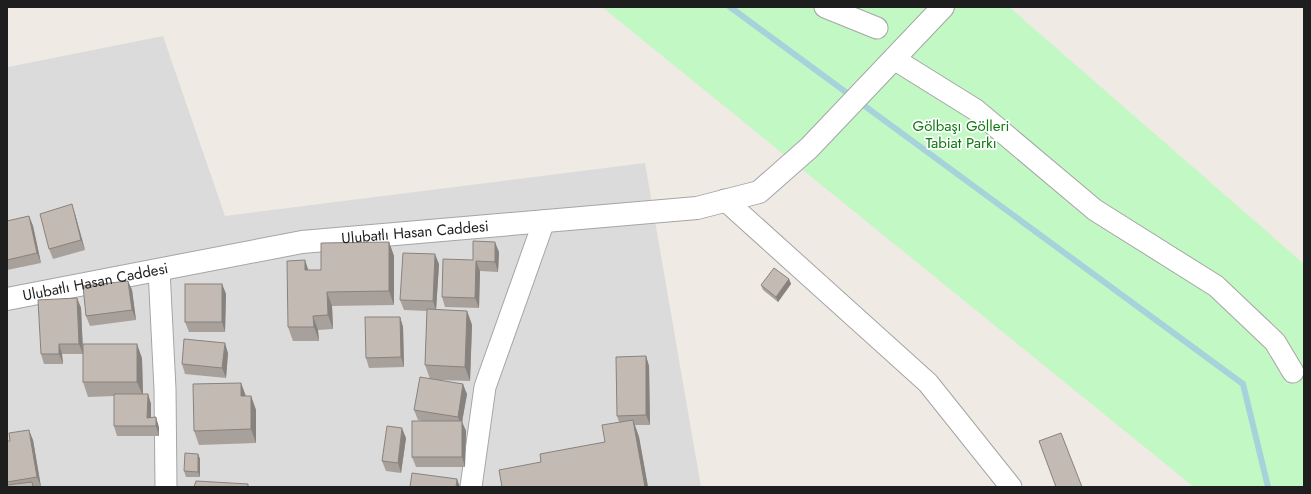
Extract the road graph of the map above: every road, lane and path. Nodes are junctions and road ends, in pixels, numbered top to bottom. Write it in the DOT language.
graph roads {
  1 [pos="825,7"];
  2 [pos="943,7"];
  3 [pos="876,28"];
  4 [pos="894,59"];
  5 [pos="725,200"];
  6 [pos="544,221"];
  7 [pos="159,270"];
  8 [pos="7,299"];
  9 [pos="1293,372"];
  10 [pos="166,487"];
  11 [pos="471,487"];
  12 [pos="1011,487"];
  1 -- 3 [label="street"];
  2 -- 4 [label="street, Ulubatlı Hasan Caddesi"];
  4 -- 5 [label="street, Ulubatlı Hasan Caddesi"];
  4 -- 9 [label="street"];
  5 -- 6 [label="street, Ulubatlı Hasan Caddesi"];
  5 -- 12 [label="street"];
  6 -- 7 [label="street, Ulubatlı Hasan Caddesi"];
  6 -- 11 [label="street"];
  7 -- 8 [label="street, Ulubatlı Hasan Caddesi"];
  7 -- 10 [label="street"];
}
